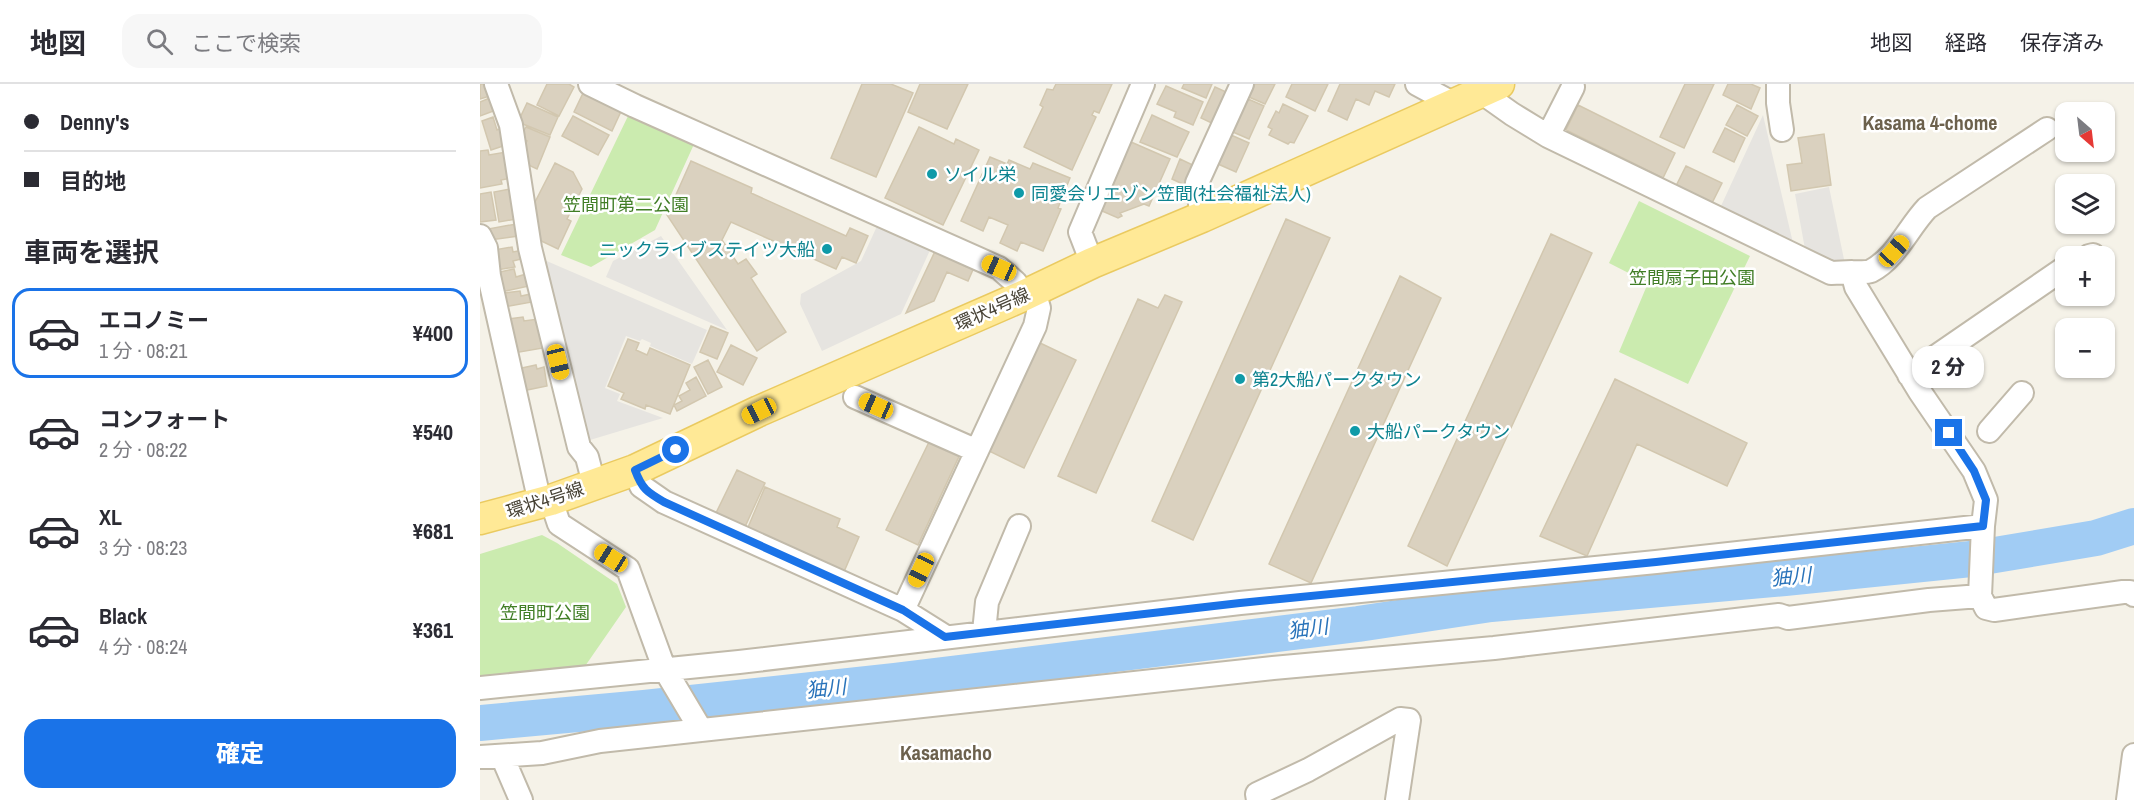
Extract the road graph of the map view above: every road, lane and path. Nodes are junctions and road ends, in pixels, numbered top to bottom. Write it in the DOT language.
graph roads {
  1 [pos="496,84"];
  2 [pos="591,84"];
  3 [pos="1143,84"];
  4 [pos="1242,84"];
  5 [pos="1417,84"];
  6 [pos="1778,84"];
  7 [pos="1576,85"];
  8 [pos="1478,93"];
  9 [pos="2047,129"];
  10 [pos="1782,130"];
  11 [pos="1548,136"];
  12 [pos="1202,217"];
  13 [pos="480,236"];
  14 [pos="1092,263"];
  15 [pos="1852,272"];
  16 [pos="2055,275"];
  17 [pos="1029,293"];
  18 [pos="1909,375"];
  19 [pos="2022,393"];
  20 [pos="855,397"];
  21 [pos="1975,443"];
  22 [pos="977,451"];
  23 [pos="635,470"];
  24 [pos="594,484"];
  25 [pos="546,501"];
  26 [pos="480,519"];
  27 [pos="1019,526"];
  28 [pos="1983,526"];
  29 [pos="2134,595"];
  30 [pos="1978,596"];
  31 [pos="903,610"];
  32 [pos="984,632"];
  33 [pos="945,637"];
  34 [pos="664,668"];
  35 [pos="480,688"];
  36 [pos="701,730"];
  37 [pos="2134,755"];
  38 [pos="491,757"];
  39 [pos="521,800"];
  40 [pos="1258,800"];
  41 [pos="1397,800"];
  42 [pos="2128,800"];
  1 -- 24 [label="street"];
  2 -- 17 [label="street"];
  3 -- 14 [label="street"];
  4 -- 12 [label="street"];
  5 -- 8 [label="street"];
  6 -- 10 [label="street"];
  7 -- 11 [label="street"];
  8 -- 11 [label="street"];
  8 -- 12 [label="main road, 環状4号線"];
  9 -- 15 [label="street"];
  11 -- 15 [label="street"];
  12 -- 14 [label="main road, 環状4号線"];
  13 -- 25 [label="street"];
  14 -- 17 [label="main road, 環状4号線"];
  15 -- 18 [label="street"];
  16 -- 18 [label="street"];
  17 -- 22 [label="street"];
  17 -- 23 [label="main road, 環状4号線"];
  18 -- 21 [label="street"];
  19 -- 21 [label="street"];
  20 -- 22 [label="street"];
  21 -- 28 [label="street"];
  22 -- 31 [label="street"];
  23 -- 24 [label="main road, 環状4号線"];
  23 -- 31 [label="street"];
  24 -- 25 [label="main road, 環状4号線"];
  25 -- 26 [label="main road, 環状4号線"];
  25 -- 34 [label="street"];
  27 -- 32 [label="street"];
  28 -- 30 [label="street"];
  28 -- 32 [label="street"];
  29 -- 30 [label="street"];
  30 -- 36 [label="street"];
  31 -- 33 [label="street"];
  32 -- 33 [label="street"];
  33 -- 34 [label="street"];
  34 -- 35 [label="street"];
  34 -- 36 [label="street"];
  36 -- 38 [label="street"];
  37 -- 42 [label="street"];
  38 -- 39 [label="street"];
  40 -- 41 [label="street"];
}
